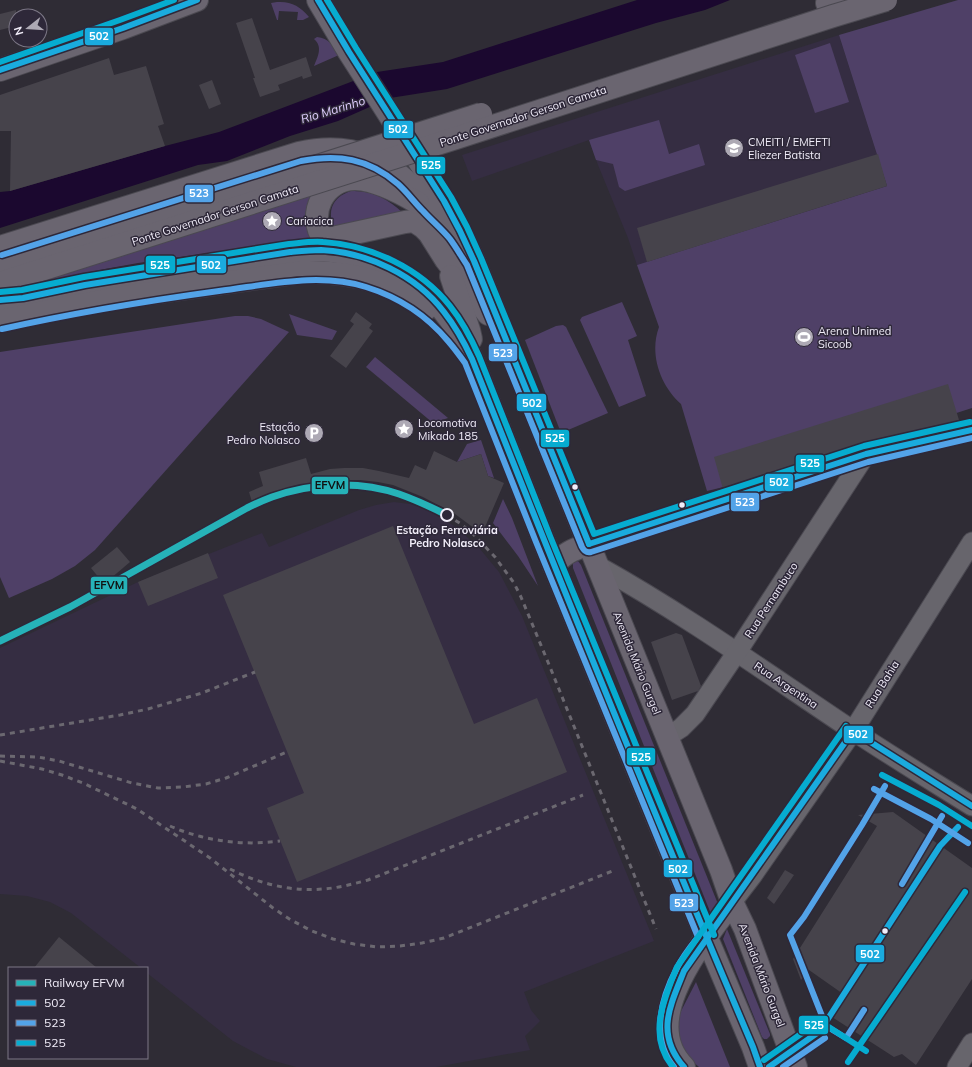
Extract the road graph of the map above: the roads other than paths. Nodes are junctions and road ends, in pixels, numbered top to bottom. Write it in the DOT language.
graph roads {
  1 [pos="197,0"];
  2 [pos="318,0"];
  3 [pos="838,0"];
  4 [pos="886,0"];
  5 [pos="0,70"];
  6 [pos="436,214"];
  7 [pos="0,247"];
  8 [pos="334,249"];
  9 [pos="446,260"];
  10 [pos="474,261"];
  11 [pos="0,266"];
  12 [pos="0,283"];
  13 [pos="2,313"];
  14 [pos="505,335"];
  15 [pos="476,368"];
  16 [pos="970,432"];
  17 [pos="866,454"];
  18 [pos="972,542"];
  19 [pos="589,544"];
  20 [pos="554,566"];
  21 [pos="598,566"];
  22 [pos="737,652"];
  23 [pos="853,731"];
  24 [pos="667,737"];
  25 [pos="970,800"];
  26 [pos="732,902"];
  27 [pos="707,938"];
  28 [pos="972,1043"];
  29 [pos="794,1059"];
  30 [pos="684,1067"];
  31 [pos="760,1067"];
  32 [pos="768,1067"];
  33 [pos="957,1067"];
  1 -- 5 [label="main road"];
  2 -- 10 [label="main road"];
  3 -- 11 [label="main road, Ponte Governador Gerson Camata, bridge"];
  4 -- 12 [label="main road, Ponte Governador Gerson Camata, bridge"];
  6 -- 7 [label="main road"];
  6 -- 8 [label="main road"];
  6 -- 10 [label="main road"];
  8 -- 9 [label="main road"];
  8 -- 13 [label="main road"];
  8 -- 15 [label="main road"];
  9 -- 14 [label="main road"];
  9 -- 15 [label="main road"];
  10 -- 14 [label="main road, Avenida Mário Gurgel"];
  13 -- 15 [label="main road"];
  14 -- 19 [label="main road, Avenida Mário Gurgel"];
  15 -- 20 [label="main road"];
  16 -- 17 [label="street"];
  17 -- 19 [label="street"];
  17 -- 22 [label="street, Rua Pernambuco"];
  18 -- 23 [label="street, Rua Bahia"];
  19 -- 20 [label="main road"];
  19 -- 21 [label="main road, Avenida Mário Gurgel"];
  20 -- 27 [label="main road"];
  21 -- 22 [label="street, Rua Argentina"];
  21 -- 24 [label="main road, Avenida Mário Gurgel"];
  22 -- 23 [label="street, Rua Argentina"];
  22 -- 24 [label="street, Rua Pernambuco"];
  23 -- 25 [label="street, Rua Argentina"];
  23 -- 26 [label="street, Rua Bahia"];
  24 -- 26 [label="main road, Avenida Mário Gurgel"];
  26 -- 27 [label="main road"];
  26 -- 29 [label="main road, Avenida Mário Gurgel"];
  27 -- 30 [label="main road"];
  27 -- 31 [label="main road"];
  28 -- 33 [label="street"];
  29 -- 32 [label="main road"];
}
